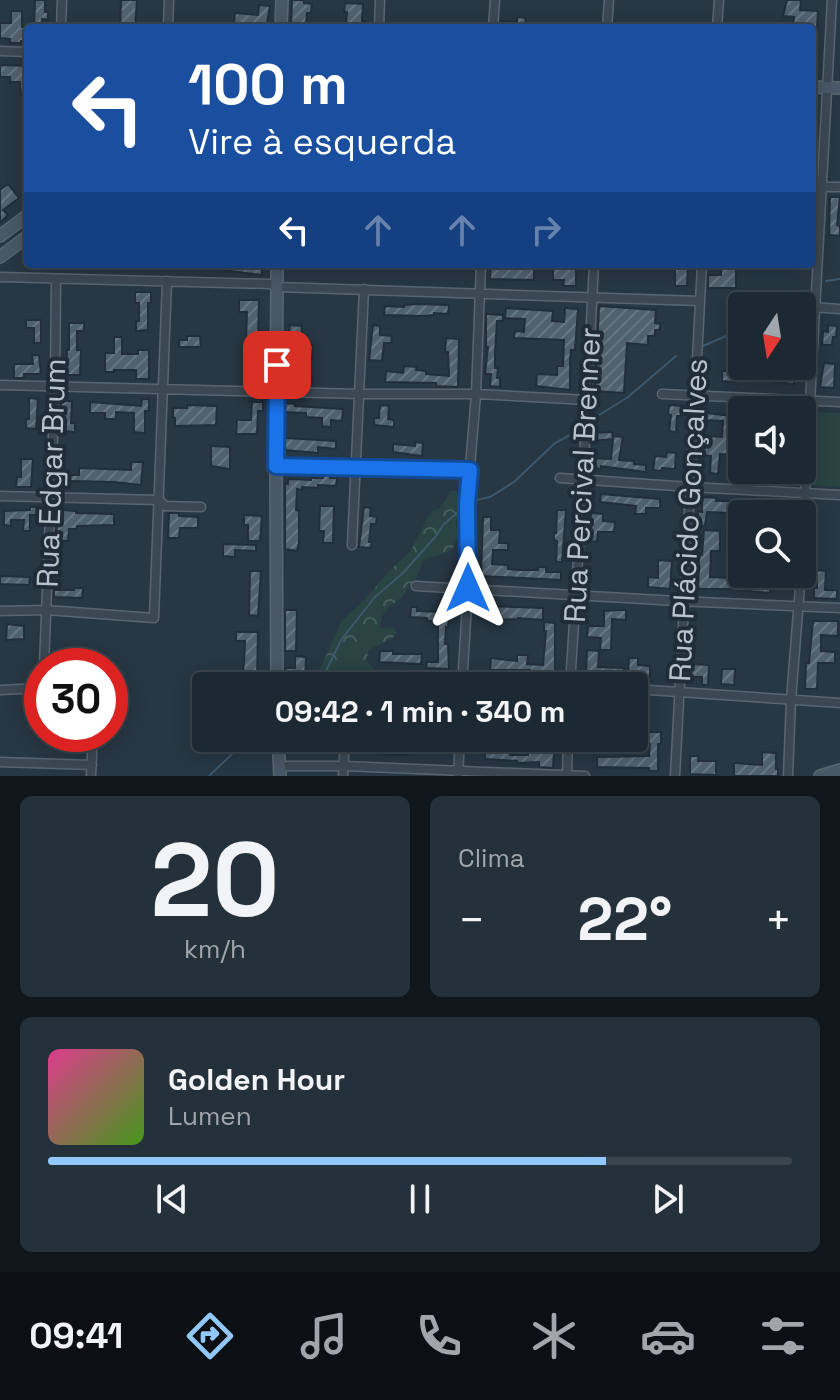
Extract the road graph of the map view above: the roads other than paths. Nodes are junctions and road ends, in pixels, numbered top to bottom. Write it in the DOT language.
graph roads {
  1 [pos="62,0"];
  2 [pos="169,0"];
  3 [pos="282,0"];
  4 [pos="380,0"];
  5 [pos="495,0"];
  6 [pos="609,0"];
  7 [pos="719,0"];
  8 [pos="832,0"];
  9 [pos="61,24"];
  10 [pos="168,24"];
  11 [pos="281,24"];
  12 [pos="379,24"];
  13 [pos="493,24"];
  14 [pos="607,24"];
  15 [pos="717,24"];
  16 [pos="0,51"];
  17 [pos="24,52"];
  18 [pos="816,87"];
  19 [pos="827,87"];
  20 [pos="840,88"];
  21 [pos="823,187"];
  22 [pos="840,187"];
  23 [pos="816,189"];
  24 [pos="24,218"];
  25 [pos="0,236"];
  26 [pos="24,238"];
  27 [pos="2,251"];
  28 [pos="277,268"];
  29 [pos="481,268"];
  30 [pos="594,268"];
  31 [pos="702,268"];
  32 [pos="0,277"];
  33 [pos="56,279"];
  34 [pos="167,281"];
  35 [pos="277,287"];
  36 [pos="364,289"];
  37 [pos="479,293"];
  38 [pos="592,298"];
  39 [pos="699,301"];
  40 [pos="816,307"];
  41 [pos="840,309"];
  42 [pos="0,385"];
  43 [pos="55,386"];
  44 [pos="162,389"];
  45 [pos="277,391"];
  46 [pos="360,394"];
  47 [pos="476,394"];
  48 [pos="662,394"];
  49 [pos="695,395"];
  50 [pos="728,396"];
  51 [pos="587,400"];
  52 [pos="816,400"];
  53 [pos="840,402"];
  54 [pos="276,466"];
  55 [pos="356,467"];
  56 [pos="470,470"];
  57 [pos="560,478"];
  58 [pos="583,480"];
  59 [pos="805,484"];
  60 [pos="690,487"];
  61 [pos="804,493"];
  62 [pos="840,495"];
  63 [pos="0,496"];
  64 [pos="50,497"];
  65 [pos="159,500"];
  66 [pos="804,500"];
  67 [pos="201,507"];
  68 [pos="352,545"];
  69 [pos="416,586"];
  70 [pos="468,588"];
  71 [pos="800,588"];
  72 [pos="576,595"];
  73 [pos="685,602"];
  74 [pos="799,605"];
  75 [pos="840,608"];
  76 [pos="46,610"];
  77 [pos="0,611"];
  78 [pos="45,648"];
  79 [pos="277,672"];
  80 [pos="463,672"];
  81 [pos="571,672"];
  82 [pos="24,689"];
  83 [pos="0,690"];
  84 [pos="648,690"];
  85 [pos="679,692"];
  86 [pos="791,700"];
  87 [pos="840,703"];
  88 [pos="92,752"];
  89 [pos="459,752"];
  90 [pos="568,752"];
  91 [pos="0,762"];
  92 [pos="92,765"];
  93 [pos="840,770"];
  94 [pos="279,771"];
  95 [pos="344,771"];
  96 [pos="458,773"];
  97 [pos="567,775"];
  98 [pos="91,776"];
  99 [pos="585,776"];
  100 [pos="675,776"];
  101 [pos="788,776"];
  102 [pos="820,776"];
  1 -- 9 [label="street"];
  2 -- 10 [label="street"];
  3 -- 11 [label="street"];
  4 -- 12 [label="street"];
  5 -- 13 [label="street"];
  6 -- 14 [label="street"];
  7 -- 15 [label="street"];
  8 -- 19 [label="street"];
  16 -- 17 [label="street"];
  18 -- 19 [label="street"];
  19 -- 20 [label="street"];
  19 -- 21 [label="street"];
  21 -- 22 [label="street"];
  21 -- 23 [label="street"];
  21 -- 40 [label="street"];
  24 -- 25 [label="street"];
  26 -- 27 [label="street"];
  28 -- 35 [label="street"];
  29 -- 37 [label="street"];
  30 -- 38 [label="street, Rua Percival Brenner"];
  31 -- 39 [label="street, Rua Plácido Gonçalves"];
  32 -- 33 [label="street"];
  33 -- 34 [label="street"];
  33 -- 43 [label="street, Rua Edgar Brum"];
  34 -- 35 [label="street"];
  34 -- 44 [label="street"];
  35 -- 36 [label="street"];
  35 -- 45 [label="street"];
  36 -- 37 [label="street"];
  36 -- 46 [label="street"];
  37 -- 38 [label="street"];
  37 -- 47 [label="street"];
  38 -- 39 [label="street"];
  38 -- 51 [label="street, Rua Percival Brenner"];
  39 -- 49 [label="street, Rua Plácido Gonçalves"];
  40 -- 41 [label="street"];
  42 -- 43 [label="street"];
  43 -- 44 [label="street"];
  43 -- 64 [label="street, Rua Edgar Brum"];
  44 -- 45 [label="street"];
  44 -- 65 [label="street"];
  45 -- 46 [label="street"];
  45 -- 54 [label="street"];
  46 -- 47 [label="street"];
  46 -- 55 [label="street"];
  47 -- 51 [label="street"];
  47 -- 56 [label="street"];
  48 -- 49 [label="street"];
  49 -- 50 [label="street"];
  49 -- 60 [label="street, Rua Plácido Gonçalves"];
  51 -- 58 [label="street, Rua Percival Brenner"];
  52 -- 53 [label="street"];
  54 -- 55 [label="street"];
  54 -- 79 [label="street"];
  55 -- 56 [label="street"];
  55 -- 68 [label="street"];
  56 -- 70 [label="street"];
  57 -- 58 [label="street"];
  58 -- 60 [label="street"];
  58 -- 72 [label="street, Rua Percival Brenner"];
  59 -- 61 [label="street"];
  60 -- 61 [label="street"];
  60 -- 73 [label="street, Rua Plácido Gonçalves"];
  61 -- 62 [label="street"];
  61 -- 66 [label="street"];
  63 -- 64 [label="street"];
  64 -- 65 [label="street"];
  64 -- 76 [label="street, Rua Edgar Brum"];
  65 -- 67 [label="street"];
  65 -- 76 [label="street"];
  69 -- 70 [label="street"];
  70 -- 72 [label="street"];
  70 -- 80 [label="street"];
  71 -- 74 [label="street"];
  72 -- 73 [label="street"];
  72 -- 81 [label="street, Rua Percival Brenner"];
  73 -- 74 [label="street"];
  73 -- 85 [label="street, Rua Plácido Gonçalves"];
  74 -- 75 [label="street"];
  74 -- 86 [label="street"];
  76 -- 77 [label="street"];
  76 -- 78 [label="street, Rua Edgar Brum"];
  82 -- 83 [label="street"];
  84 -- 85 [label="street"];
  85 -- 86 [label="street"];
  85 -- 100 [label="street, Rua Plácido Gonçalves"];
  86 -- 87 [label="street"];
  86 -- 101 [label="street"];
  88 -- 92 [label="street"];
  89 -- 96 [label="street"];
  90 -- 97 [label="street"];
  91 -- 92 [label="street"];
  92 -- 98 [label="street"];
  93 -- 102 [label="street"];
  94 -- 95 [label="street"];
  95 -- 96 [label="street"];
  96 -- 97 [label="street"];
  97 -- 99 [label="street"];
}
